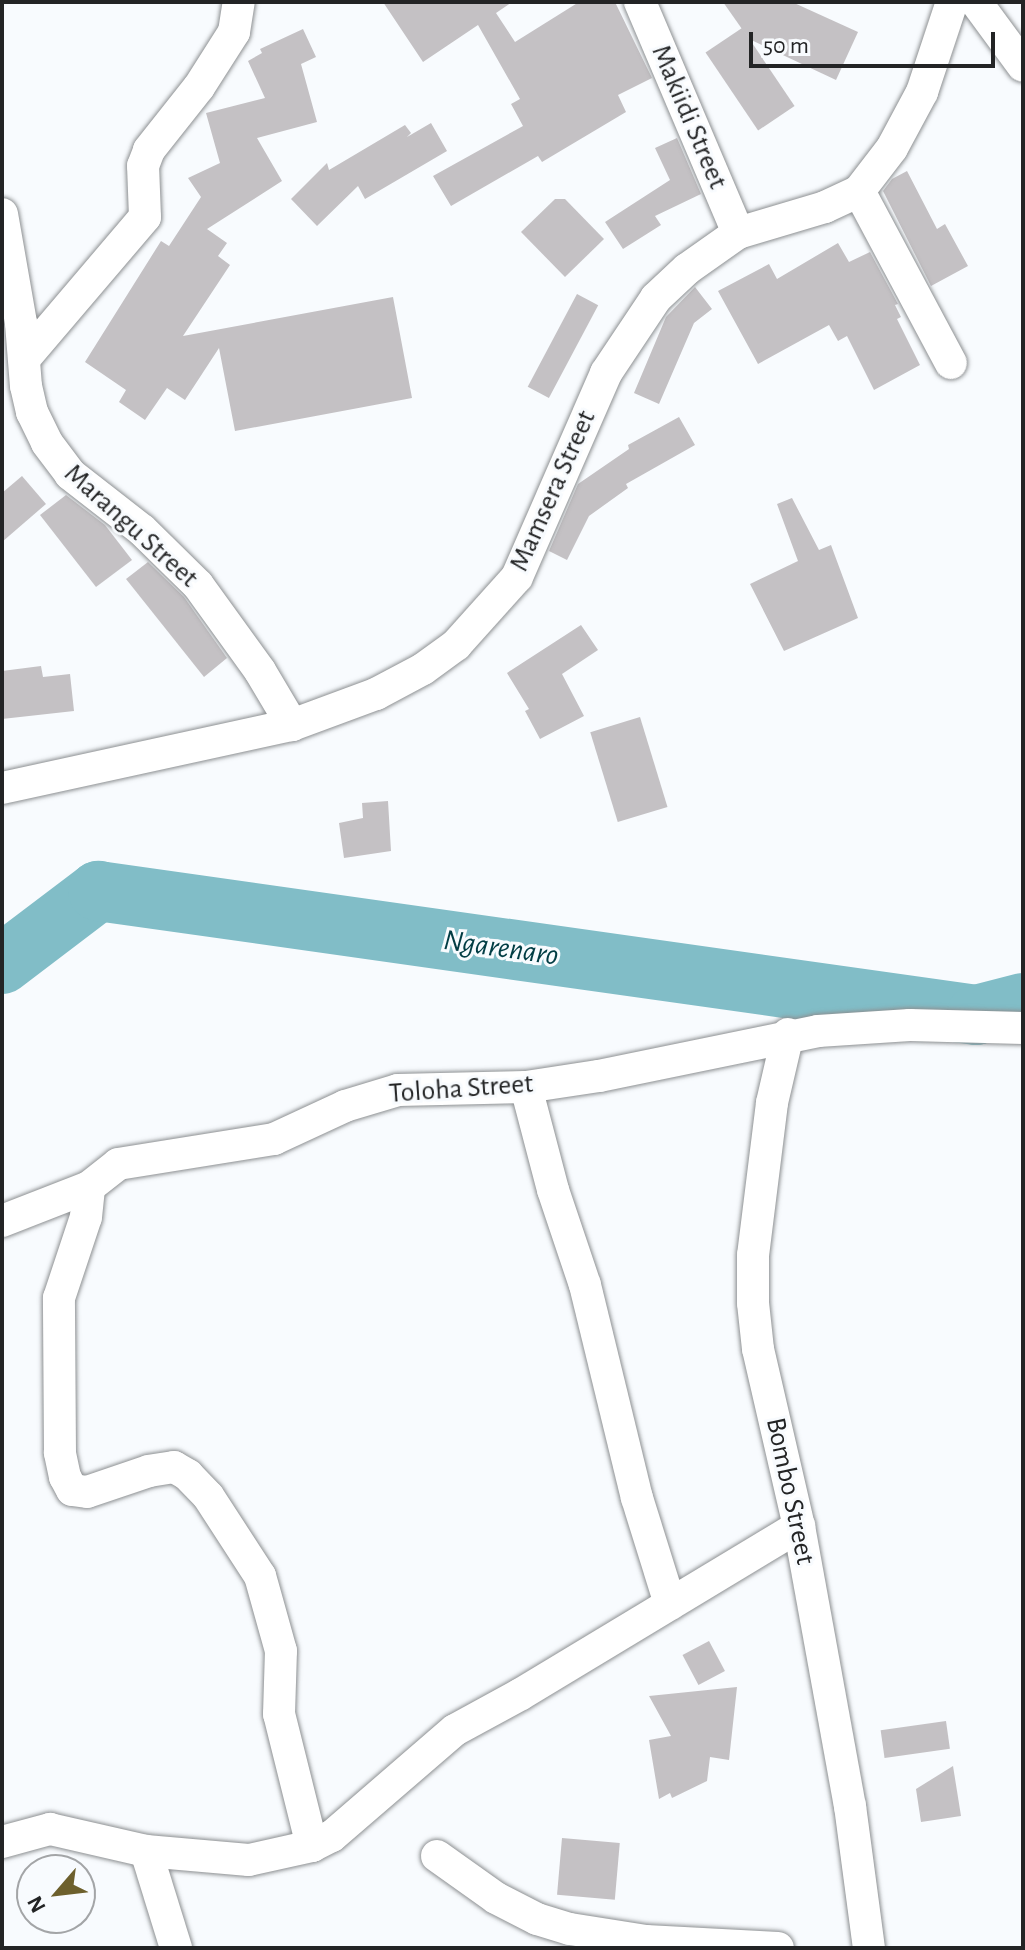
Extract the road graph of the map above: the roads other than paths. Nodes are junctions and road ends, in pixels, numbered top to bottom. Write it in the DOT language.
graph roads {
  1 [pos="239,2"];
  2 [pos="640,2"];
  3 [pos="952,2"];
  4 [pos="976,2"];
  5 [pos="1023,66"];
  6 [pos="859,191"];
  7 [pos="2,214"];
  8 [pos="738,233"];
  9 [pos="25,358"];
  10 [pos="951,363"];
  11 [pos="292,725"];
  12 [pos="2,788"];
  13 [pos="1023,1028"];
  14 [pos="788,1034"];
  15 [pos="526,1087"];
  16 [pos="89,1187"];
  17 [pos="2,1221"];
  18 [pos="799,1526"];
  19 [pos="670,1604"];
  20 [pos="2,1842"];
  21 [pos="312,1846"];
  22 [pos="146,1851"];
  23 [pos="437,1856"];
  24 [pos="176,1948"];
  25 [pos="778,1948"];
  26 [pos="869,1948"];
  1 -- 9 [label="street"];
  2 -- 8 [label="street, Makiidi Street"];
  3 -- 6 [label="street, Mamsera Street"];
  4 -- 5 [label="street"];
  6 -- 8 [label="street, Mamsera Street"];
  6 -- 10 [label="street"];
  7 -- 9 [label="street, Marangu Street"];
  8 -- 11 [label="street, Mamsera Street"];
  9 -- 11 [label="street, Marangu Street"];
  11 -- 12 [label="street, Mamsera Street"];
  13 -- 14 [label="street, Toloha Street"];
  14 -- 15 [label="street, Toloha Street"];
  14 -- 18 [label="street, Bombo Street"];
  15 -- 16 [label="street, Toloha Street"];
  15 -- 19 [label="street"];
  16 -- 17 [label="street, Toloha Street"];
  16 -- 21 [label="street"];
  18 -- 19 [label="street"];
  18 -- 26 [label="street, Bombo Street"];
  19 -- 21 [label="street"];
  20 -- 22 [label="street"];
  21 -- 22 [label="street"];
  22 -- 24 [label="street"];
  23 -- 25 [label="street"];
}
